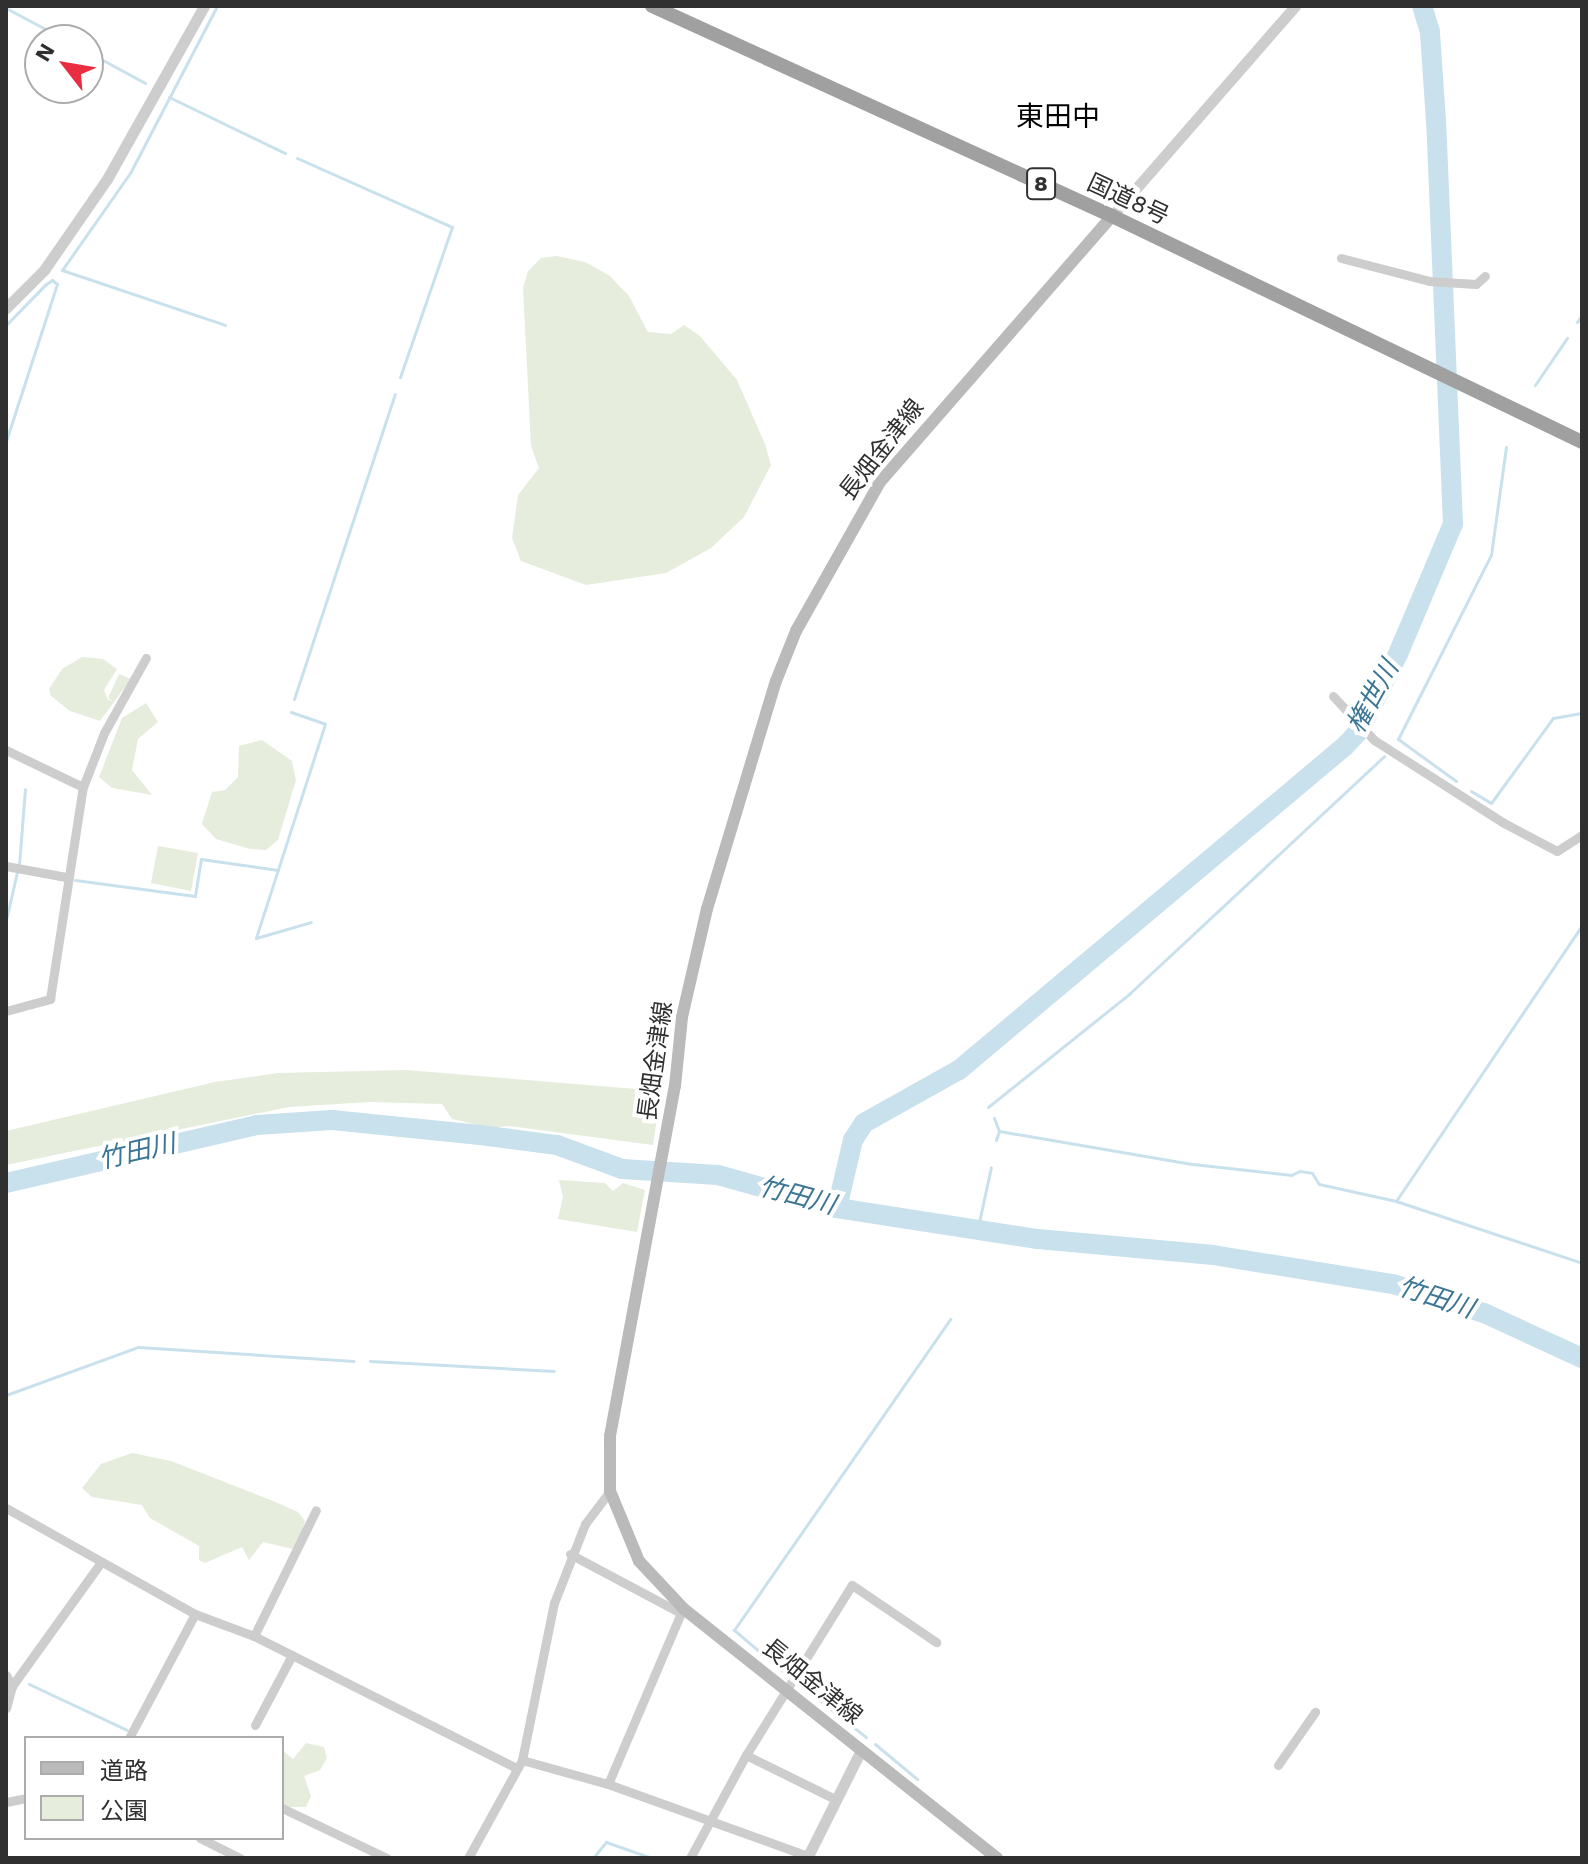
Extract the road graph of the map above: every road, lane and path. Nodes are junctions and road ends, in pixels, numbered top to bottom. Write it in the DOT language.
graph roads {
  1 [pos="204,6"];
  2 [pos="652,6"];
  3 [pos="1292,7"];
  4 [pos="1112,216"];
  5 [pos="1341,258"];
  6 [pos="1485,276"];
  7 [pos="6,308"];
  8 [pos="1582,442"];
  9 [pos="146,658"];
  10 [pos="1333,696"];
  11 [pos="6,750"];
  12 [pos="83,787"];
  13 [pos="1582,835"];
  14 [pos="6,866"];
  15 [pos="66,877"];
  16 [pos="6,1011"];
  17 [pos="610,1491"];
  18 [pos="6,1508"];
  19 [pos="316,1510"];
  20 [pos="570,1554"];
  21 [pos="99,1565"];
  22 [pos="682,1611"];
  23 [pos="195,1614"];
  24 [pos="254,1636"];
  25 [pos="936,1642"];
  26 [pos="292,1655"];
  27 [pos="6,1675"];
  28 [pos="12,1686"];
  29 [pos="787,1688"];
  30 [pos="6,1708"];
  31 [pos="1315,1712"];
  32 [pos="255,1725"];
  33 [pos="130,1736"];
  34 [pos="861,1750"];
  35 [pos="746,1755"];
  36 [pos="518,1764"];
  37 [pos="1278,1765"];
  38 [pos="608,1784"];
  39 [pos="835,1799"];
  40 [pos="284,1809"];
  41 [pos="709,1820"];
  42 [pos="204,1840"];
  43 [pos="807,1857"];
  44 [pos="240,1858"];
  45 [pos="387,1858"];
  46 [pos="468,1858"];
  47 [pos="690,1858"];
  48 [pos="997,1858"];
  1 -- 7 [label="street"];
  2 -- 4 [label="highway, 国道8号 / 8"];
  3 -- 4 [label="street"];
  4 -- 8 [label="highway, 国道8号 / 8"];
  4 -- 17 [label="main road, 長畑金津線"];
  5 -- 6 [label="street"];
  9 -- 12 [label="street"];
  10 -- 13 [label="street"];
  11 -- 12 [label="street"];
  12 -- 15 [label="street"];
  14 -- 15 [label="street"];
  15 -- 16 [label="street"];
  17 -- 20 [label="street"];
  17 -- 22 [label="main road, 長畑金津線"];
  18 -- 21 [label="street"];
  19 -- 24 [label="street"];
  20 -- 22 [label="street"];
  20 -- 36 [label="street"];
  21 -- 23 [label="street"];
  21 -- 28 [label="street"];
  22 -- 29 [label="main road, 長畑金津線"];
  22 -- 38 [label="street"];
  23 -- 24 [label="street"];
  23 -- 33 [label="street"];
  24 -- 26 [label="street"];
  25 -- 29 [label="street"];
  26 -- 32 [label="street"];
  26 -- 36 [label="street"];
  27 -- 28 [label="street"];
  28 -- 30 [label="street"];
  29 -- 34 [label="main road, 長畑金津線"];
  29 -- 35 [label="street"];
  31 -- 37 [label="street"];
  34 -- 39 [label="street"];
  34 -- 48 [label="main road, 長畑金津線"];
  35 -- 39 [label="street"];
  35 -- 41 [label="street"];
  36 -- 38 [label="street"];
  36 -- 46 [label="street"];
  38 -- 41 [label="street"];
  39 -- 43 [label="street"];
  40 -- 45 [label="street"];
  41 -- 43 [label="street"];
  41 -- 47 [label="street"];
  42 -- 44 [label="street"];
}
